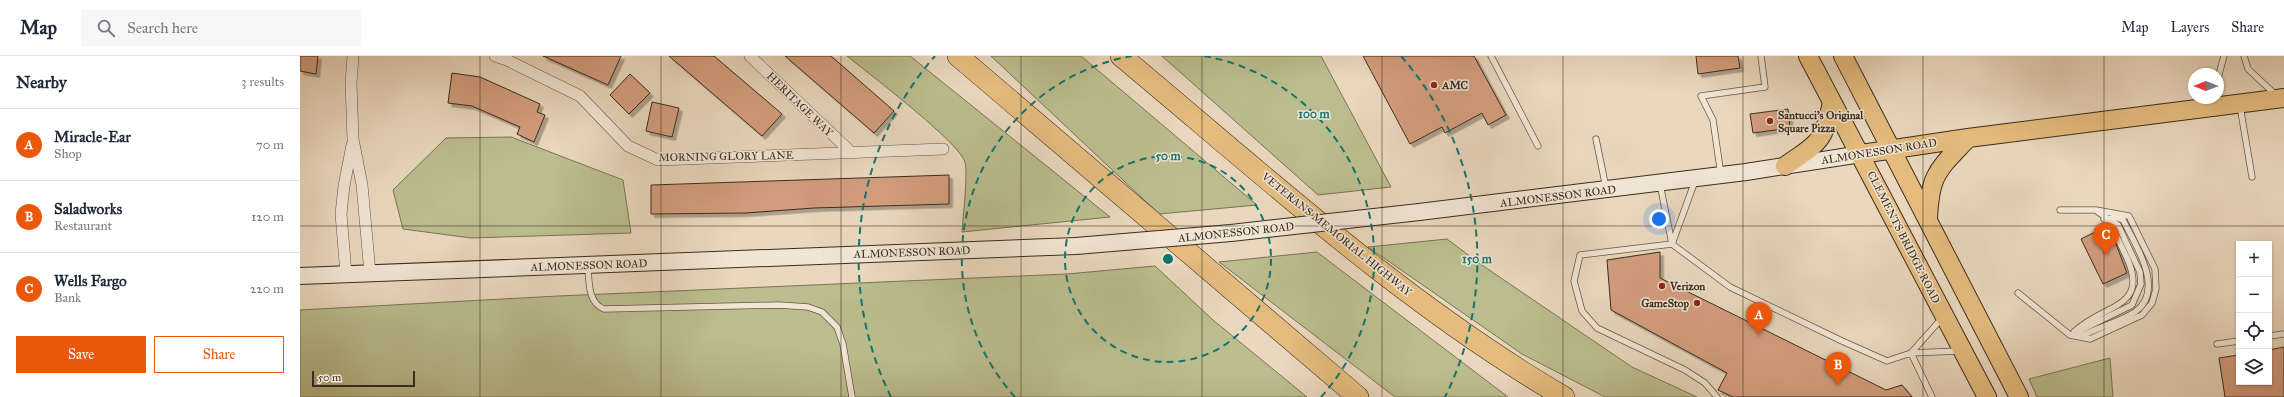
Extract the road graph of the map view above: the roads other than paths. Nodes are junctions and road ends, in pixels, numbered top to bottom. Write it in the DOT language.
graph roads {
  1 [pos="353,56"];
  2 [pos="495,56"];
  3 [pos="750,56"];
  4 [pos="958,56"];
  5 [pos="1121,56"];
  6 [pos="1491,56"];
  7 [pos="1761,56"];
  8 [pos="1808,56"];
  9 [pos="1844,56"];
  10 [pos="2224,56"];
  11 [pos="2244,56"];
  12 [pos="2221,68"];
  13 [pos="2282,98"];
  14 [pos="1832,102"];
  15 [pos="2239,104"];
  16 [pos="1596,138"];
  17 [pos="1968,138"];
  18 [pos="353,139"];
  19 [pos="1538,146"];
  20 [pos="943,149"];
  21 [pos="1890,149"];
  22 [pos="851,152"];
  23 [pos="1861,154"];
  24 [pos="1785,166"];
  25 [pos="1721,176"];
  26 [pos="2252,177"];
  27 [pos="1696,179"];
  28 [pos="1660,183"];
  29 [pos="1606,190"];
  30 [pos="2060,210"];
  31 [pos="2096,210"];
  32 [pos="1928,222"];
  33 [pos="1672,244"];
  34 [pos="588,265"];
  35 [pos="370,273"];
  36 [pos="346,274"];
  37 [pos="300,276"];
  38 [pos="2018,293"];
  39 [pos="1944,315"];
  40 [pos="2284,334"];
  41 [pos="2070,335"];
  42 [pos="2272,336"];
  43 [pos="2236,341"];
  44 [pos="2217,344"];
  45 [pos="1963,351"];
  46 [pos="1911,353"];
  47 [pos="852,397"];
  48 [pos="1358,397"];
  49 [pos="1564,397"];
  50 [pos="1717,397"];
  51 [pos="1932,397"];
  52 [pos="1987,397"];
  53 [pos="2019,397"];
  1 -- 18 [label="street"];
  2 -- 22 [label="street, MORNING GLORY LANE"];
  3 -- 22 [label="street, HERITAGE WAY"];
  4 -- 48 [label="highway"];
  5 -- 49 [label="highway, VETERANS MEMORIAL HIGHWAY"];
  6 -- 19 [label="lane"];
  7 -- 25 [label="lane"];
  8 -- 14 [label="main road, CLEMENTS BRIDGE ROAD"];
  9 -- 21 [label="main road"];
  10 -- 12 [label="lane"];
  11 -- 13 [label="lane"];
  13 -- 15 [label="main road, ALMONESSON ROAD"];
  14 -- 23 [label="main road, CLEMENTS BRIDGE ROAD"];
  14 -- 24 [label="main road"];
  15 -- 17 [label="main road, ALMONESSON ROAD"];
  15 -- 26 [label="lane"];
  16 -- 29 [label="lane"];
  17 -- 21 [label="main road, ALMONESSON ROAD"];
  17 -- 32 [label="main road"];
  18 -- 35 [label="street"];
  18 -- 36 [label="street"];
  20 -- 22 [label="street, MORNING GLORY LANE"];
  21 -- 23 [label="main road, ALMONESSON ROAD"];
  21 -- 32 [label="main road"];
  23 -- 24 [label="main road, ALMONESSON ROAD"];
  23 -- 39 [label="main road, CLEMENTS BRIDGE ROAD"];
  24 -- 25 [label="main road, ALMONESSON ROAD"];
  25 -- 27 [label="main road, ALMONESSON ROAD"];
  27 -- 28 [label="main road, ALMONESSON ROAD"];
  27 -- 33 [label="lane"];
  28 -- 29 [label="main road, ALMONESSON ROAD"];
  28 -- 33 [label="lane"];
  29 -- 34 [label="main road, ALMONESSON ROAD, bridge"];
  30 -- 31 [label="lane"];
  31 -- 41 [label="lane"];
  31 -- 41 [label="lane"];
  32 -- 53 [label="main road"];
  33 -- 46 [label="lane"];
  33 -- 50 [label="lane"];
  34 -- 35 [label="main road, ALMONESSON ROAD"];
  34 -- 47 [label="lane"];
  35 -- 36 [label="main road, ALMONESSON ROAD"];
  36 -- 37 [label="main road, ALMONESSON ROAD"];
  38 -- 41 [label="lane"];
  39 -- 45 [label="main road, CLEMENTS BRIDGE ROAD"];
  39 -- 46 [label="lane"];
  40 -- 42 [label="lane"];
  43 -- 44 [label="lane"];
  45 -- 46 [label="lane"];
  45 -- 52 [label="main road, CLEMENTS BRIDGE ROAD"];
  46 -- 51 [label="lane"];
}
